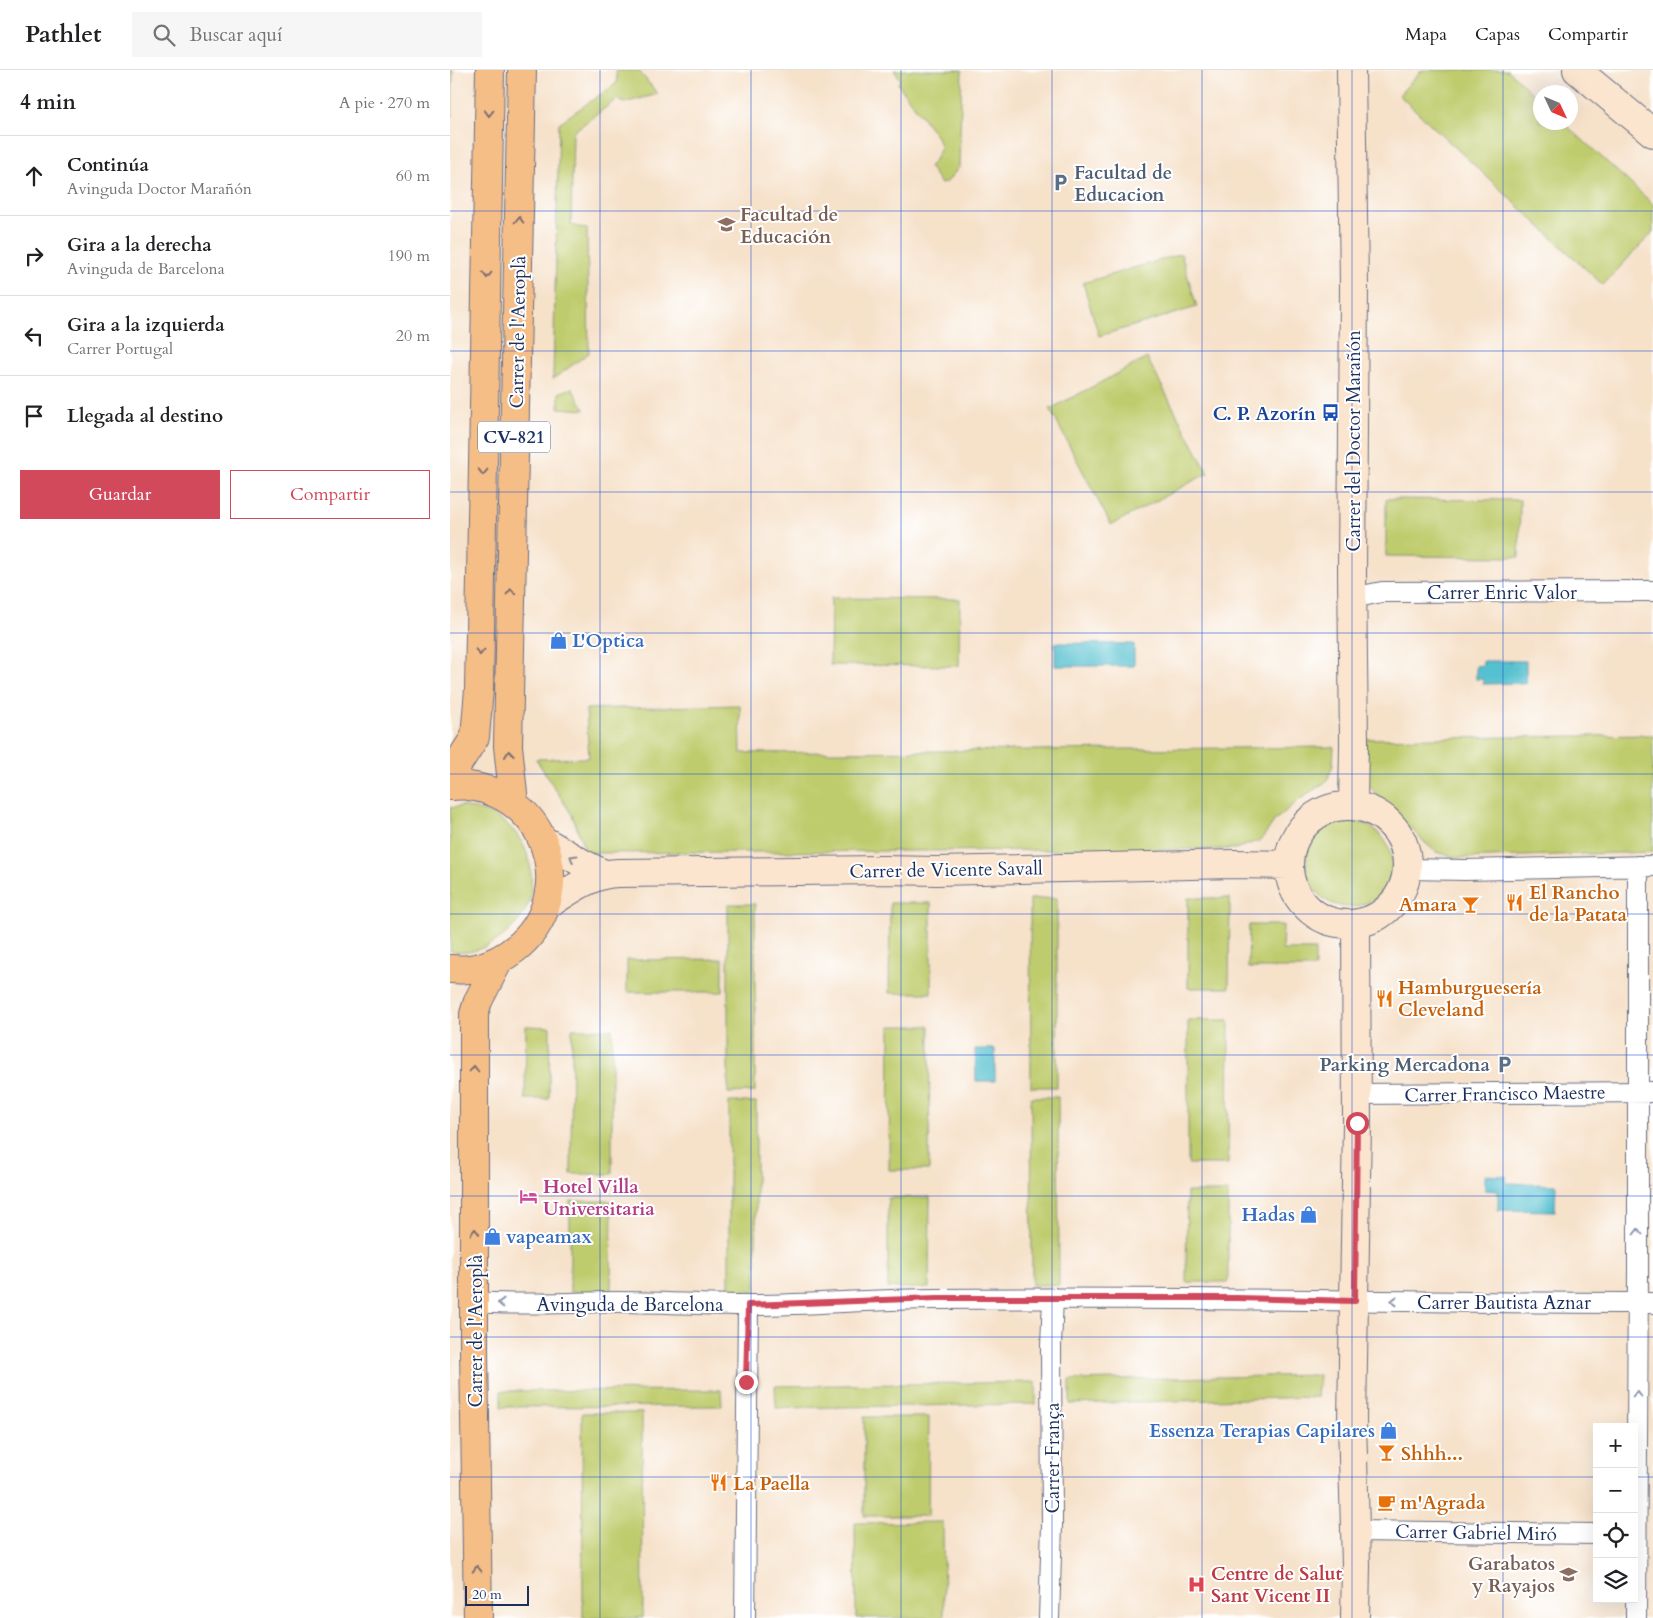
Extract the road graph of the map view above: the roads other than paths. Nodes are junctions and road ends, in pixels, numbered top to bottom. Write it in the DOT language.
graph roads {
  1 [pos="490,70"];
  2 [pos="522,70"];
  3 [pos="1577,70"];
  4 [pos="1600,70"];
  5 [pos="1352,72"];
  6 [pos="1653,132"];
  7 [pos="1653,591"];
  8 [pos="1352,598"];
  9 [pos="450,776"];
  10 [pos="450,786"];
  11 [pos="514,803"];
  12 [pos="1353,806"];
  13 [pos="543,840"];
  14 [pos="1288,865"];
  15 [pos="1645,866"];
  16 [pos="1407,869"];
  17 [pos="604,874"];
  18 [pos="547,905"];
  19 [pos="1356,924"];
  20 [pos="500,960"];
  21 [pos="450,969"];
  22 [pos="1646,1092"];
  23 [pos="1357,1094"];
  24 [pos="1053,1298"];
  25 [pos="1355,1301"];
  26 [pos="475,1302"];
  27 [pos="1645,1303"];
  28 [pos="748,1305"];
  29 [pos="1355,1531"];
  30 [pos="1593,1534"];
  31 [pos="1641,1534"];
  32 [pos="478,1618"];
  33 [pos="745,1618"];
  34 [pos="1049,1618"];
  35 [pos="1355,1618"];
  36 [pos="1636,1618"];
  1 -- 9 [label="main road, Carrer de l'Aeroplà / CV-821, one-way"];
  11 -- 2 [label="main road, Carrer de l'Aeroplà / CV-821, one-way"];
  3 -- 6 [label="street"];
  4 -- 6 [label="street"];
  5 -- 8 [label="street, Carrer del Doctor Marañón"];
  7 -- 8 [label="street, Carrer Enric Valor"];
  8 -- 12 [label="street, Carrer del Doctor Marañón"];
  10 -- 11 [label="main road"];
  11 -- 13 [label="main road"];
  12 -- 14 [label="street"];
  12 -- 16 [label="street"];
  17 -- 13 [label="street, one-way"];
  13 -- 18 [label="main road"];
  14 -- 17 [label="street, Carrer de Vicente Savall"];
  14 -- 19 [label="street"];
  15 -- 16 [label="street"];
  15 -- 22 [label="street"];
  16 -- 19 [label="street"];
  17 -- 18 [label="street"];
  18 -- 20 [label="main road"];
  19 -- 23 [label="street"];
  20 -- 21 [label="main road"];
  26 -- 20 [label="main road, Carrer de l'Aeroplà, one-way"];
  22 -- 23 [label="street, Carrer Francisco Maestre"];
  27 -- 22 [label="street, one-way"];
  23 -- 25 [label="street"];
  24 -- 25 [label="street, Avinguda de Barcelona"];
  24 -- 28 [label="street, Avinguda de Barcelona"];
  24 -- 34 [label="street, Carrer França"];
  27 -- 25 [label="street, Carrer Bautista Aznar, one-way"];
  25 -- 29 [label="street"];
  28 -- 26 [label="street, Avinguda de Barcelona, one-way"];
  32 -- 26 [label="main road, Carrer de l'Aeroplà, one-way"];
  31 -- 27 [label="street, one-way"];
  28 -- 33 [label="street"];
  29 -- 30 [label="street, Carrer Gabriel Miró"];
  29 -- 35 [label="street"];
  31 -- 36 [label="street"];
}
